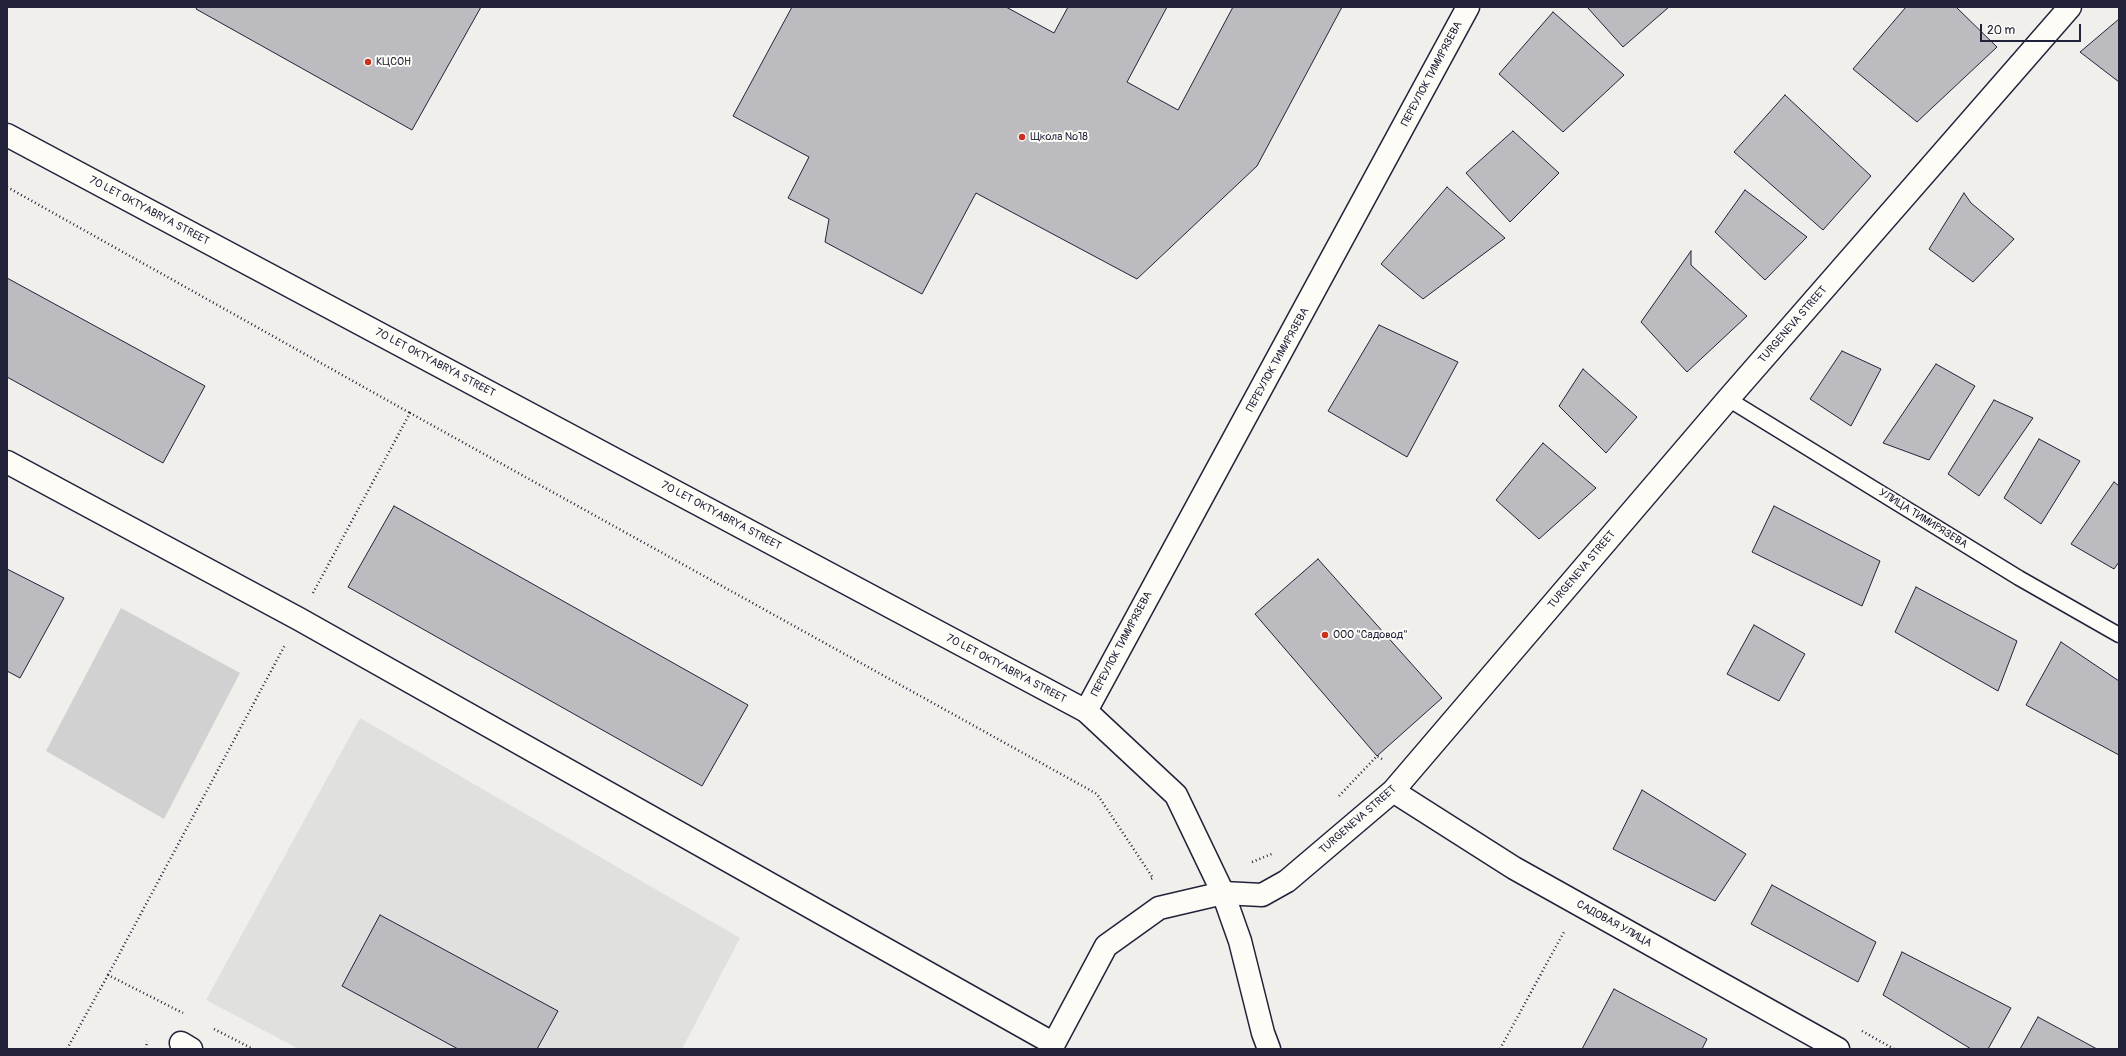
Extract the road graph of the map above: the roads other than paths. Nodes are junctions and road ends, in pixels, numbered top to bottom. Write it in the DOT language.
graph roads {
  1 [pos="1468,7"];
  2 [pos="2070,7"];
  3 [pos="7,135"];
  4 [pos="1728,399"];
  5 [pos="7,462"];
  6 [pos="2119,635"];
  7 [pos="1086,711"];
  8 [pos="1393,792"];
  9 [pos="1223,893"];
  10 [pos="1052,1046"];
  11 [pos="1270,1049"];
  12 [pos="1838,1049"];
  1 -- 7 [label="street, ПЕРЕУЛОК ТИМИРЯЗЕВА"];
  2 -- 4 [label="street, TURGENEVA STREET"];
  3 -- 7 [label="street, 70 LET OKTYABRYA STREET"];
  4 -- 6 [label="lane, УЛИЦА ТИМИРЯЗЕВА"];
  4 -- 8 [label="street, TURGENEVA STREET"];
  5 -- 10 [label="street"];
  7 -- 9 [label="street, 70 LET OKTYABRYA STREET"];
  8 -- 9 [label="street, TURGENEVA STREET"];
  8 -- 12 [label="street, САДОВАЯ УЛИЦА"];
  9 -- 10 [label="street, TURGENEVA STREET"];
  9 -- 11 [label="street, 70 LET OKTYABRYA STREET"];
}
